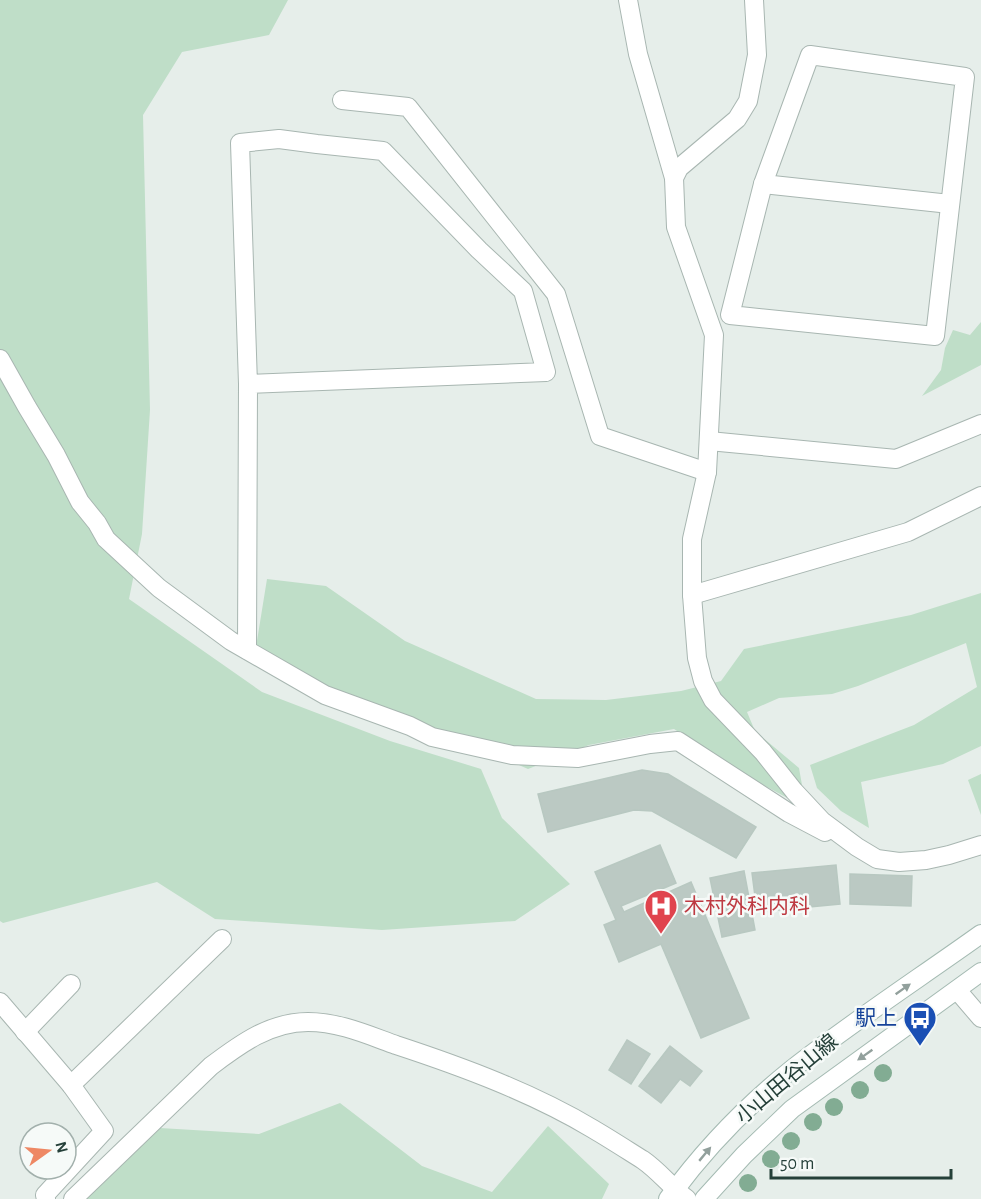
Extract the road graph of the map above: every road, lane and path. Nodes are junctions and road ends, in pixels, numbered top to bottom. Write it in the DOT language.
graph roads {
  1 [pos="628,0"];
  2 [pos="754,0"];
  3 [pos="342,99"];
  4 [pos="674,178"];
  5 [pos="763,184"];
  6 [pos="950,204"];
  7 [pos="730,315"];
  8 [pos="714,335"];
  9 [pos="0,358"];
  10 [pos="248,384"];
  11 [pos="981,424"];
  12 [pos="709,441"];
  13 [pos="707,472"];
  14 [pos="981,496"];
  15 [pos="692,595"];
  16 [pos="247,650"];
  17 [pos="981,845"];
  18 [pos="878,859"];
  19 [pos="981,934"];
  20 [pos="222,939"];
  21 [pos="981,972"];
  22 [pos="71,984"];
  23 [pos="957,990"];
  24 [pos="4,1015"];
  25 [pos="981,1018"];
  26 [pos="25,1032"];
  27 [pos="70,1085"];
  28 [pos="676,1196"];
  29 [pos="46,1199"];
  30 [pos="73,1199"];
  31 [pos="704,1199"];
  1 -- 4 [label="street"];
  2 -- 4 [label="street"];
  3 -- 13 [label="street"];
  4 -- 8 [label="street"];
  5 -- 6 [label="street"];
  5 -- 6 [label="street"];
  5 -- 7 [label="street"];
  6 -- 7 [label="street"];
  7 -- 8 [label="street"];
  8 -- 12 [label="street"];
  9 -- 16 [label="street"];
  10 -- 10 [label="street"];
  10 -- 16 [label="street"];
  11 -- 12 [label="street"];
  12 -- 13 [label="street"];
  13 -- 15 [label="street"];
  14 -- 15 [label="street"];
  15 -- 18 [label="street"];
  16 -- 18 [label="street"];
  17 -- 18 [label="street"];
  28 -- 19 [label="street, 小山田谷山線, one-way"];
  20 -- 27 [label="street"];
  21 -- 23 [label="street, 小山田谷山線"];
  22 -- 26 [label="street"];
  23 -- 25 [label="street"];
  23 -- 31 [label="street, 小山田谷山線, one-way"];
  24 -- 26 [label="street"];
  26 -- 27 [label="street"];
  27 -- 29 [label="street"];
  28 -- 30 [label="street"];
}
